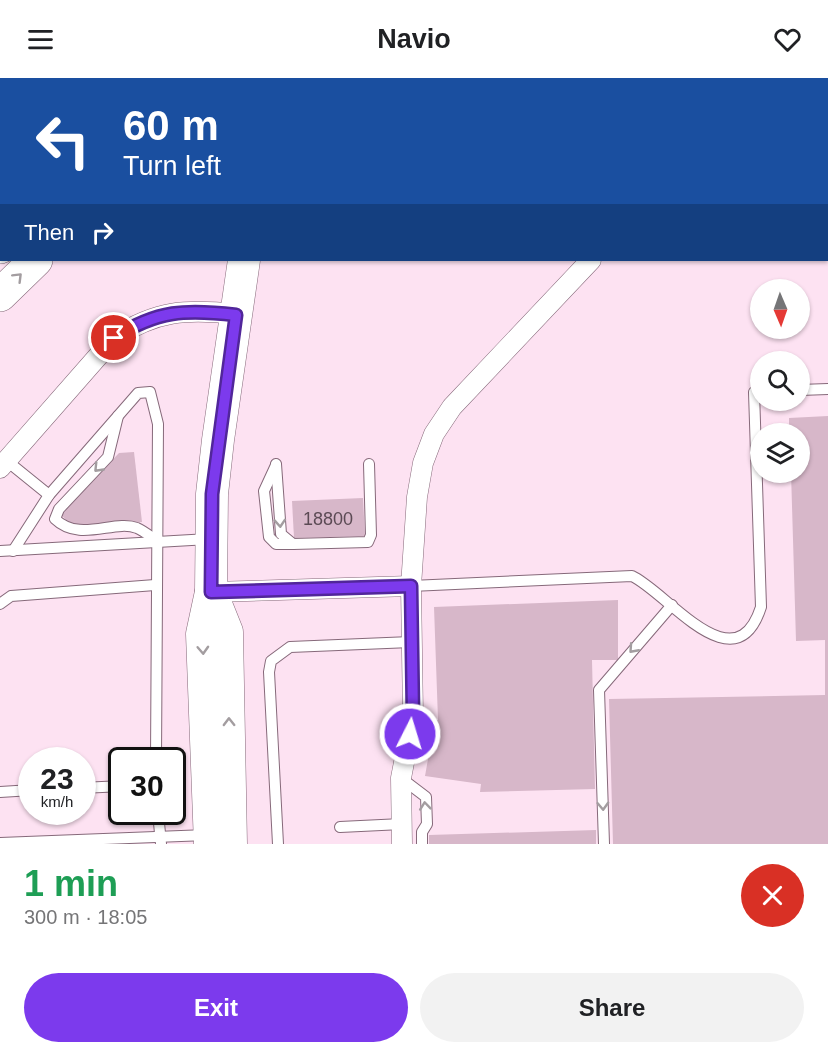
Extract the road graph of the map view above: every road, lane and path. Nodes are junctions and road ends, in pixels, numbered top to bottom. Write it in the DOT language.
graph roads {
  1 [pos="35,261"];
  2 [pos="244,261"];
  3 [pos="590,261"];
  4 [pos="0,295"];
  5 [pos="236,315"];
  6 [pos="828,389"];
  7 [pos="810,390"];
  8 [pos="755,411"];
  9 [pos="118,415"];
  10 [pos="3,464"];
  11 [pos="276,464"];
  12 [pos="369,464"];
  13 [pos="49,495"];
  14 [pos="212,539"];
  15 [pos="158,541"];
  16 [pos="0,551"];
  17 [pos="13,551"];
  18 [pos="155,585"];
  19 [pos="411,586"];
  20 [pos="211,592"];
  21 [pos="0,604"];
  22 [pos="672,605"];
  23 [pos="411,642"];
  24 [pos="156,747"];
  25 [pos="401,778"];
  26 [pos="18,791"];
  27 [pos="0,792"];
  28 [pos="159,825"];
  29 [pos="340,827"];
  30 [pos="422,832"];
  31 [pos="402,833"];
  32 [pos="160,840"];
  33 [pos="220,840"];
  34 [pos="0,843"];
  35 [pos="278,844"];
  36 [pos="422,844"];
  37 [pos="604,844"];
  4 -- 1 [label="highway, one-way"];
  2 -- 5 [label="main road"];
  3 -- 19 [label="street"];
  5 -- 10 [label="street"];
  5 -- 14 [label="main road"];
  6 -- 7 [label="lane"];
  8 -- 22 [label="lane"];
  9 -- 13 [label="lane"];
  9 -- 15 [label="lane"];
  9 -- 15 [label="lane, one-way"];
  10 -- 13 [label="lane"];
  11 -- 12 [label="lane, one-way"];
  13 -- 17 [label="lane"];
  14 -- 15 [label="lane"];
  14 -- 20 [label="main road"];
  15 -- 17 [label="lane"];
  15 -- 18 [label="lane"];
  16 -- 17 [label="lane"];
  18 -- 21 [label="lane"];
  18 -- 24 [label="lane"];
  19 -- 20 [label="street"];
  19 -- 22 [label="lane"];
  19 -- 23 [label="street"];
  20 -- 33 [label="main road"];
  22 -- 37 [label="lane, one-way"];
  23 -- 25 [label="street"];
  23 -- 35 [label="lane"];
  30 -- 25 [label="lane, one-way"];
  25 -- 31 [label="street"];
  26 -- 27 [label="lane"];
  28 -- 32 [label="lane"];
  29 -- 31 [label="lane"];
  30 -- 31 [label="lane"];
  30 -- 36 [label="lane"];
  32 -- 33 [label="lane"];
  32 -- 34 [label="lane"];
}
